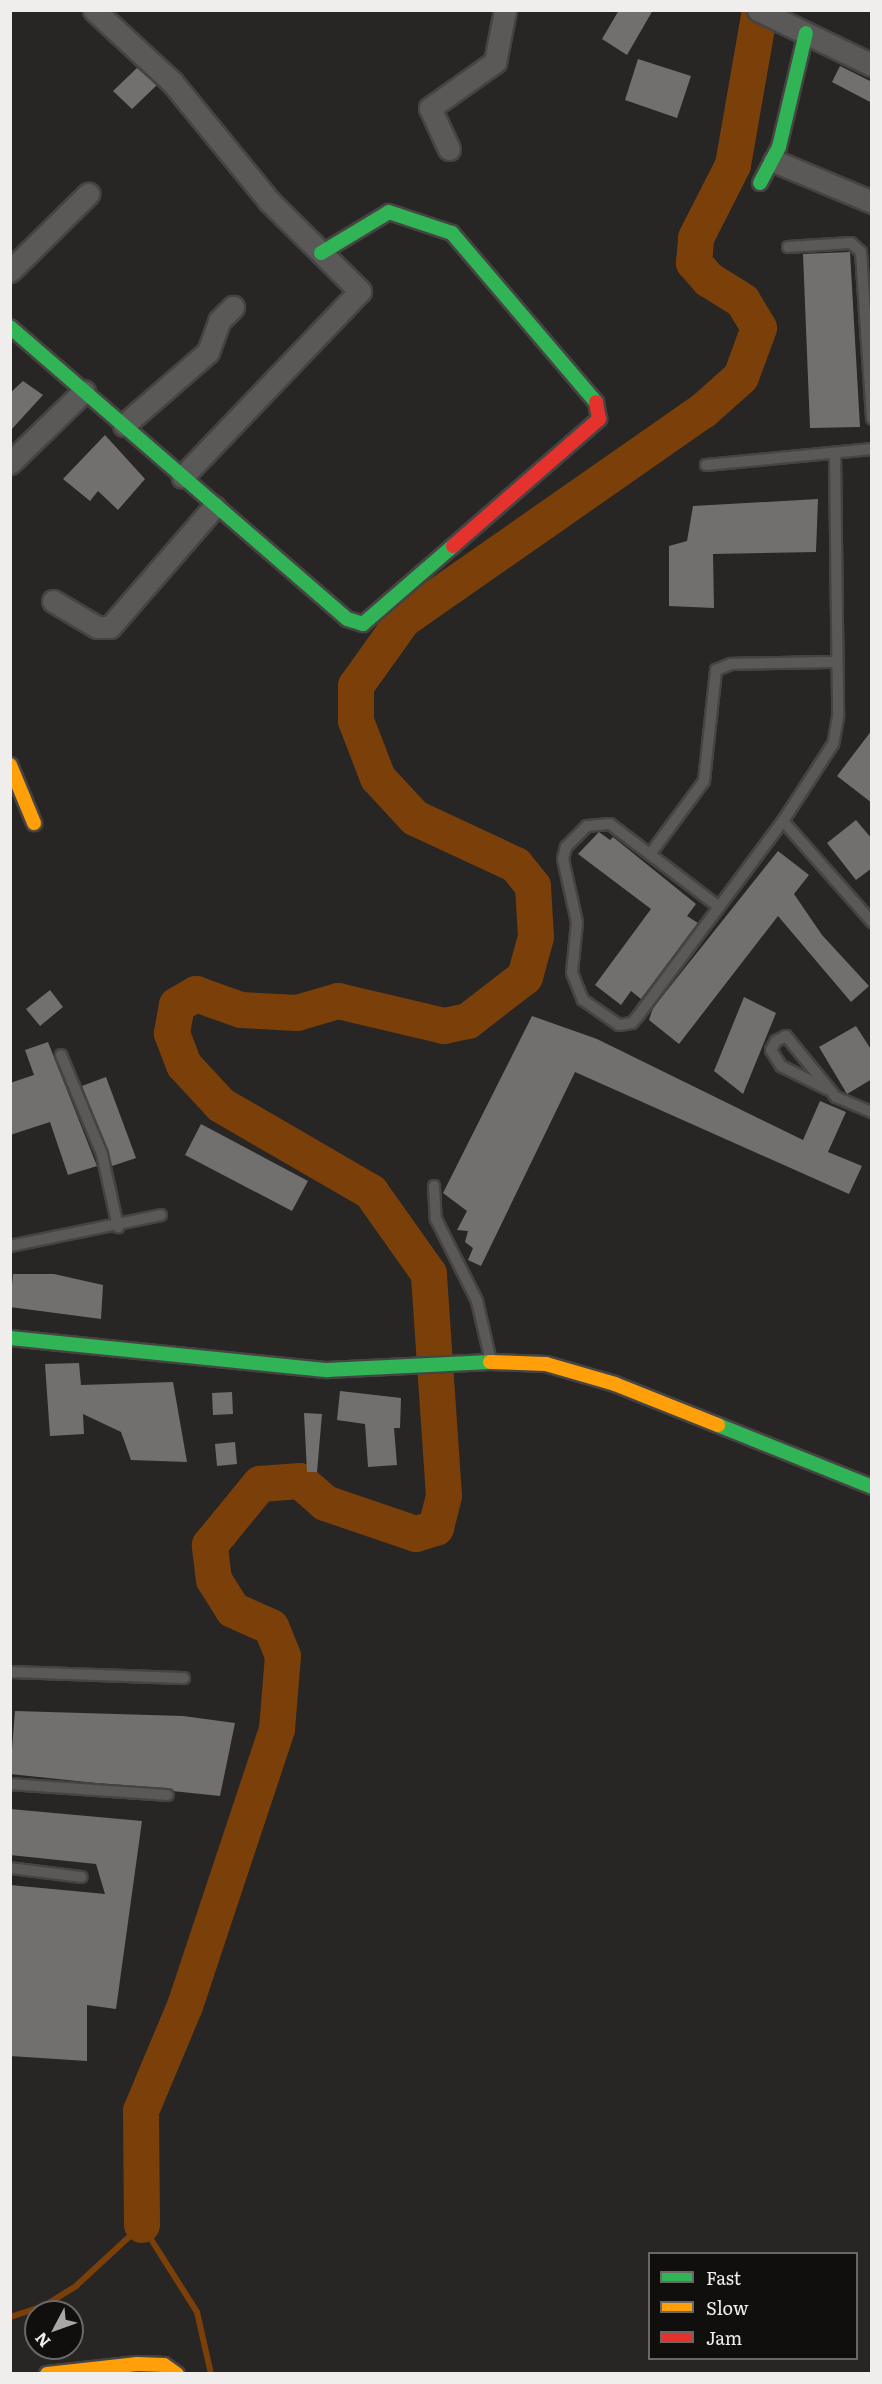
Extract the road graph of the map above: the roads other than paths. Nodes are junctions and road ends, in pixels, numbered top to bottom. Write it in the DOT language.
graph roads {
  1 [pos="94,10"];
  2 [pos="505,10"];
  3 [pos="758,10"];
  4 [pos="807,33"];
  5 [pos="872,65"];
  6 [pos="449,149"];
  7 [pos="774,161"];
  8 [pos="760,183"];
  9 [pos="88,194"];
  10 [pos="872,202"];
  11 [pos="788,247"];
  12 [pos="321,253"];
  13 [pos="10,271"];
  14 [pos="233,307"];
  15 [pos="10,327"];
  16 [pos="84,391"];
  17 [pos="872,419"];
  18 [pos="124,425"];
  19 [pos="872,448"];
  20 [pos="834,455"];
  21 [pos="10,463"];
  22 [pos="706,465"];
  23 [pos="182,477"];
  24 [pos="214,507"];
  25 [pos="53,601"];
  26 [pos="837,662"];
  27 [pos="10,765"];
  28 [pos="783,821"];
  29 [pos="34,823"];
  30 [pos="651,853"];
  31 [pos="719,907"];
  32 [pos="872,922"];
  33 [pos="61,1055"];
  34 [pos="827,1089"];
  35 [pos="872,1112"];
  36 [pos="434,1186"];
  37 [pos="161,1215"];
  38 [pos="118,1227"];
  39 [pos="10,1246"];
  40 [pos="10,1338"];
  41 [pos="491,1362"];
  42 [pos="872,1487"];
  43 [pos="10,1672"];
  44 [pos="184,1678"];
  45 [pos="10,1784"];
  46 [pos="168,1795"];
  47 [pos="10,1868"];
  48 [pos="81,1876"];
  49 [pos="47,2373"];
  50 [pos="177,2373"];
  1 -- 12 [label="street"];
  2 -- 6 [label="street"];
  3 -- 4 [label="street"];
  4 -- 5 [label="street"];
  4 -- 7 [label="street"];
  7 -- 8 [label="street"];
  7 -- 10 [label="street"];
  9 -- 13 [label="street"];
  11 -- 17 [label="lane"];
  12 -- 23 [label="street"];
  12 -- 24 [label="street"];
  14 -- 18 [label="street"];
  15 -- 16 [label="street"];
  16 -- 18 [label="street"];
  16 -- 21 [label="street"];
  18 -- 23 [label="street"];
  19 -- 20 [label="lane"];
  20 -- 22 [label="lane"];
  20 -- 26 [label="lane"];
  23 -- 24 [label="street"];
  24 -- 25 [label="street"];
  26 -- 28 [label="lane"];
  26 -- 30 [label="lane"];
  27 -- 29 [label="street"];
  28 -- 31 [label="lane"];
  28 -- 32 [label="lane"];
  30 -- 31 [label="lane"];
  30 -- 31 [label="lane"];
  33 -- 38 [label="lane"];
  34 -- 34 [label="lane"];
  34 -- 35 [label="lane"];
  36 -- 41 [label="lane"];
  37 -- 38 [label="lane"];
  38 -- 39 [label="lane"];
  40 -- 41 [label="street"];
  41 -- 42 [label="street"];
  43 -- 44 [label="lane"];
  45 -- 46 [label="lane"];
  47 -- 48 [label="lane"];
  49 -- 50 [label="street"];
}
